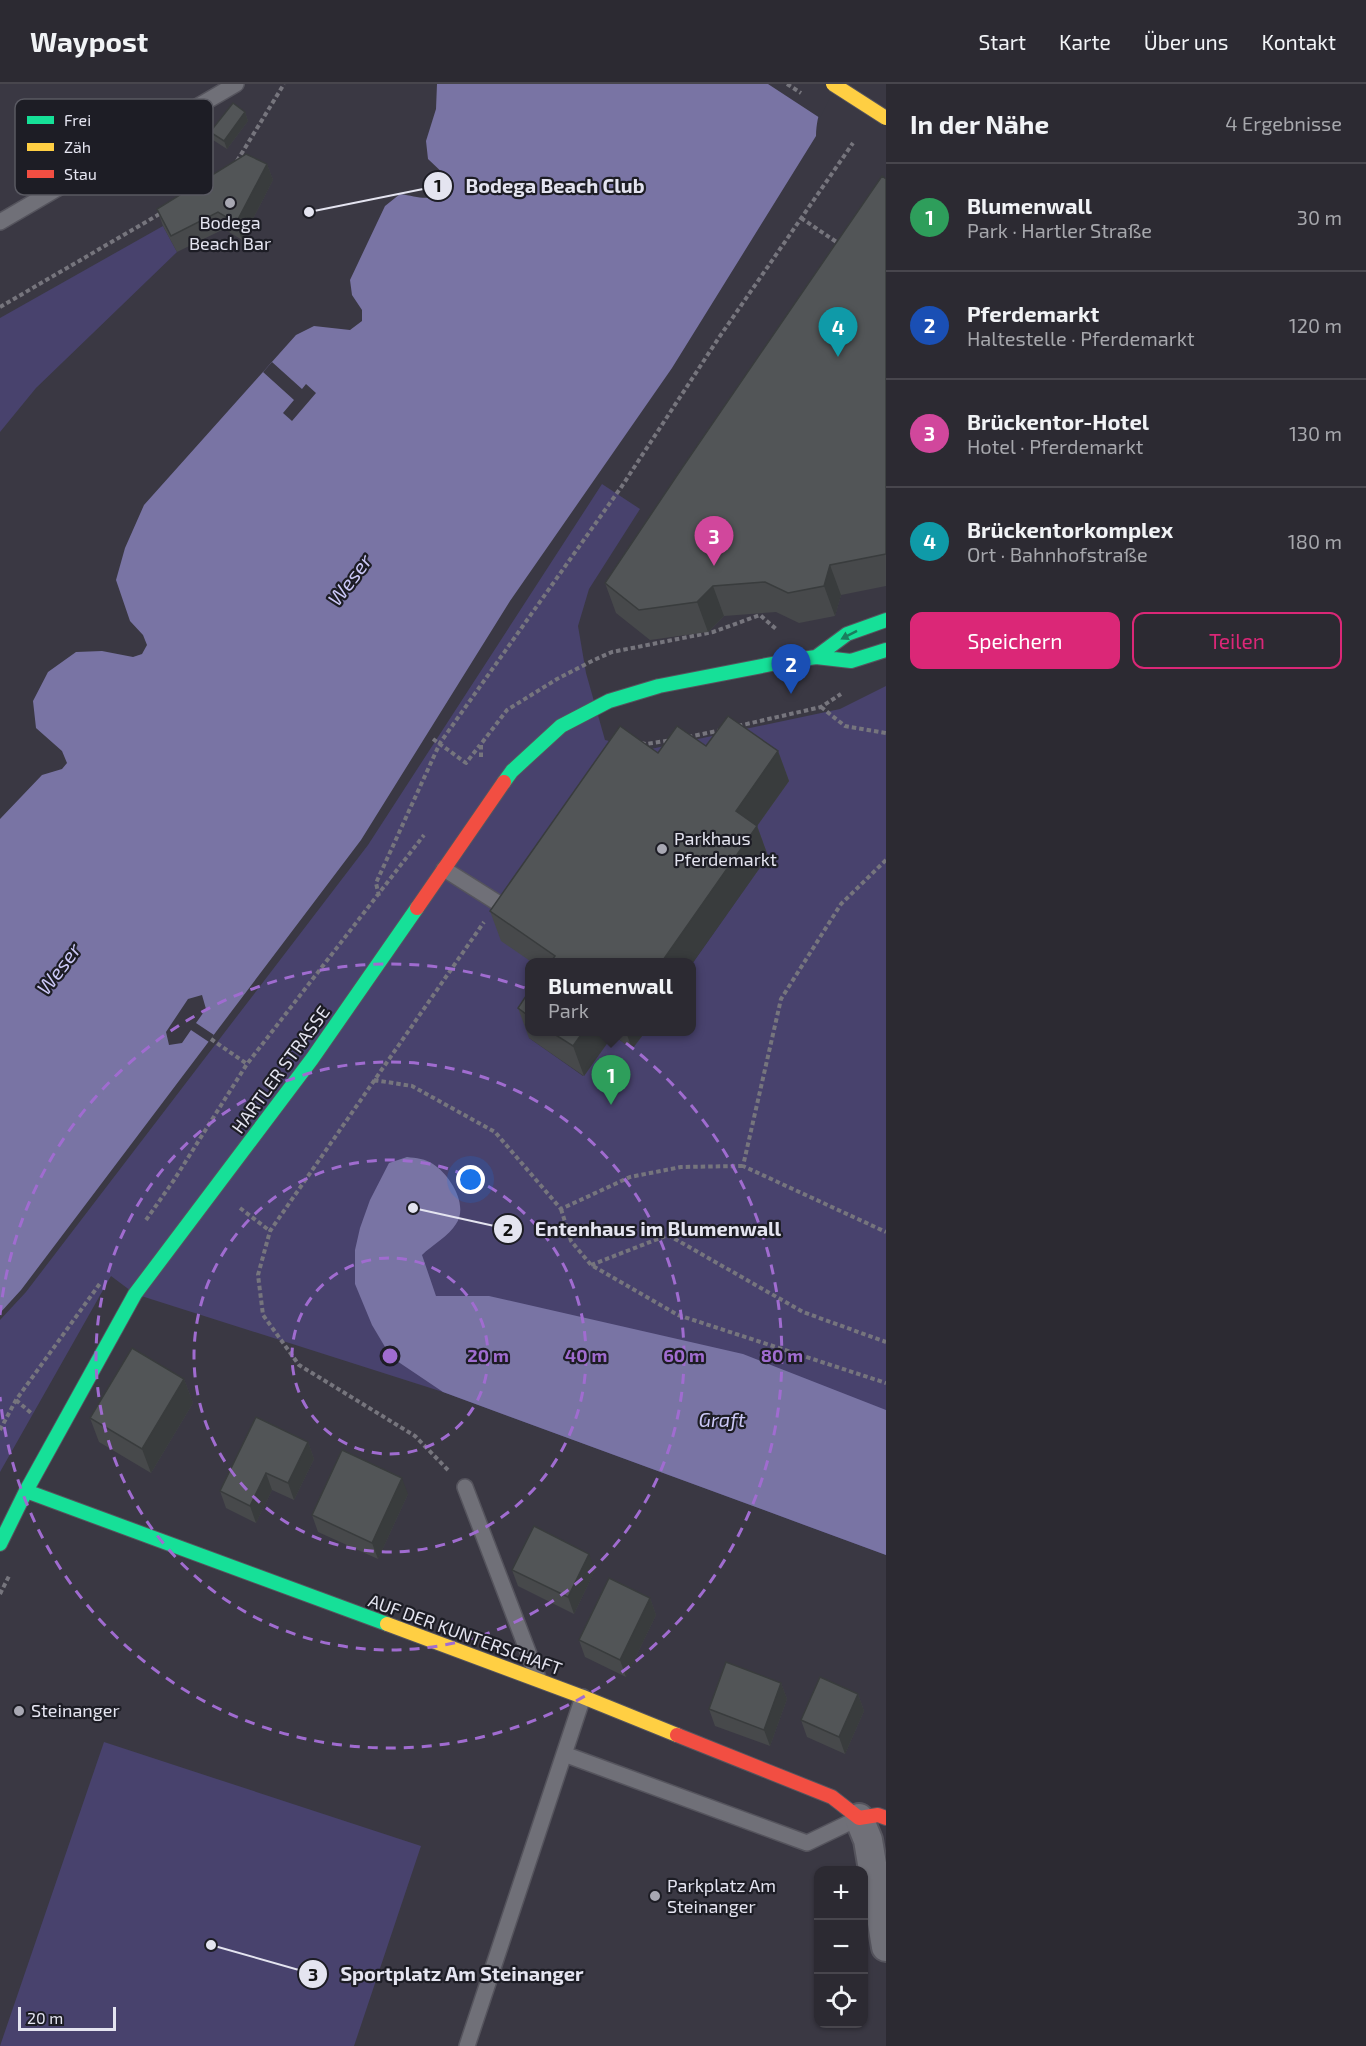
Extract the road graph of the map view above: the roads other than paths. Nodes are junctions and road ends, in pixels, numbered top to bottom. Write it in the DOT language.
graph roads {
  1 [pos="236,84"];
  2 [pos="833,84"];
  3 [pos="210,99"];
  4 [pos="886,118"];
  5 [pos="46,195"];
  6 [pos="0,222"];
  7 [pos="886,620"];
  8 [pos="886,650"];
  9 [pos="816,657"];
  10 [pos="444,869"];
  11 [pos="519,915"];
  12 [pos="465,1487"];
  13 [pos="26,1491"];
  14 [pos="0,1544"];
  15 [pos="539,1681"];
  16 [pos="584,1697"];
  17 [pos="564,1754"];
  18 [pos="872,1818"];
  19 [pos="886,1947"];
  20 [pos="467,2046"];
  1 -- 3 [label="lane"];
  2 -- 4 [label="main road, bridge"];
  5 -- 6 [label="lane"];
  7 -- 9 [label="main road, one-way"];
  8 -- 9 [label="main road"];
  9 -- 10 [label="main road, HARTLER STRASSE"];
  10 -- 11 [label="lane"];
  10 -- 13 [label="main road, HARTLER STRASSE"];
  12 -- 15 [label="lane"];
  13 -- 14 [label="main road, HARTLER STRASSE"];
  13 -- 15 [label="main road, AUF DER KUNTERSCHAFT"];
  15 -- 16 [label="main road, AUF DER KUNTERSCHAFT"];
  16 -- 17 [label="lane"];
  16 -- 18 [label="main road, AUF DER KUNTERSCHAFT"];
  17 -- 18 [label="lane"];
  17 -- 20 [label="lane"];
  18 -- 19 [label="street"];
}
